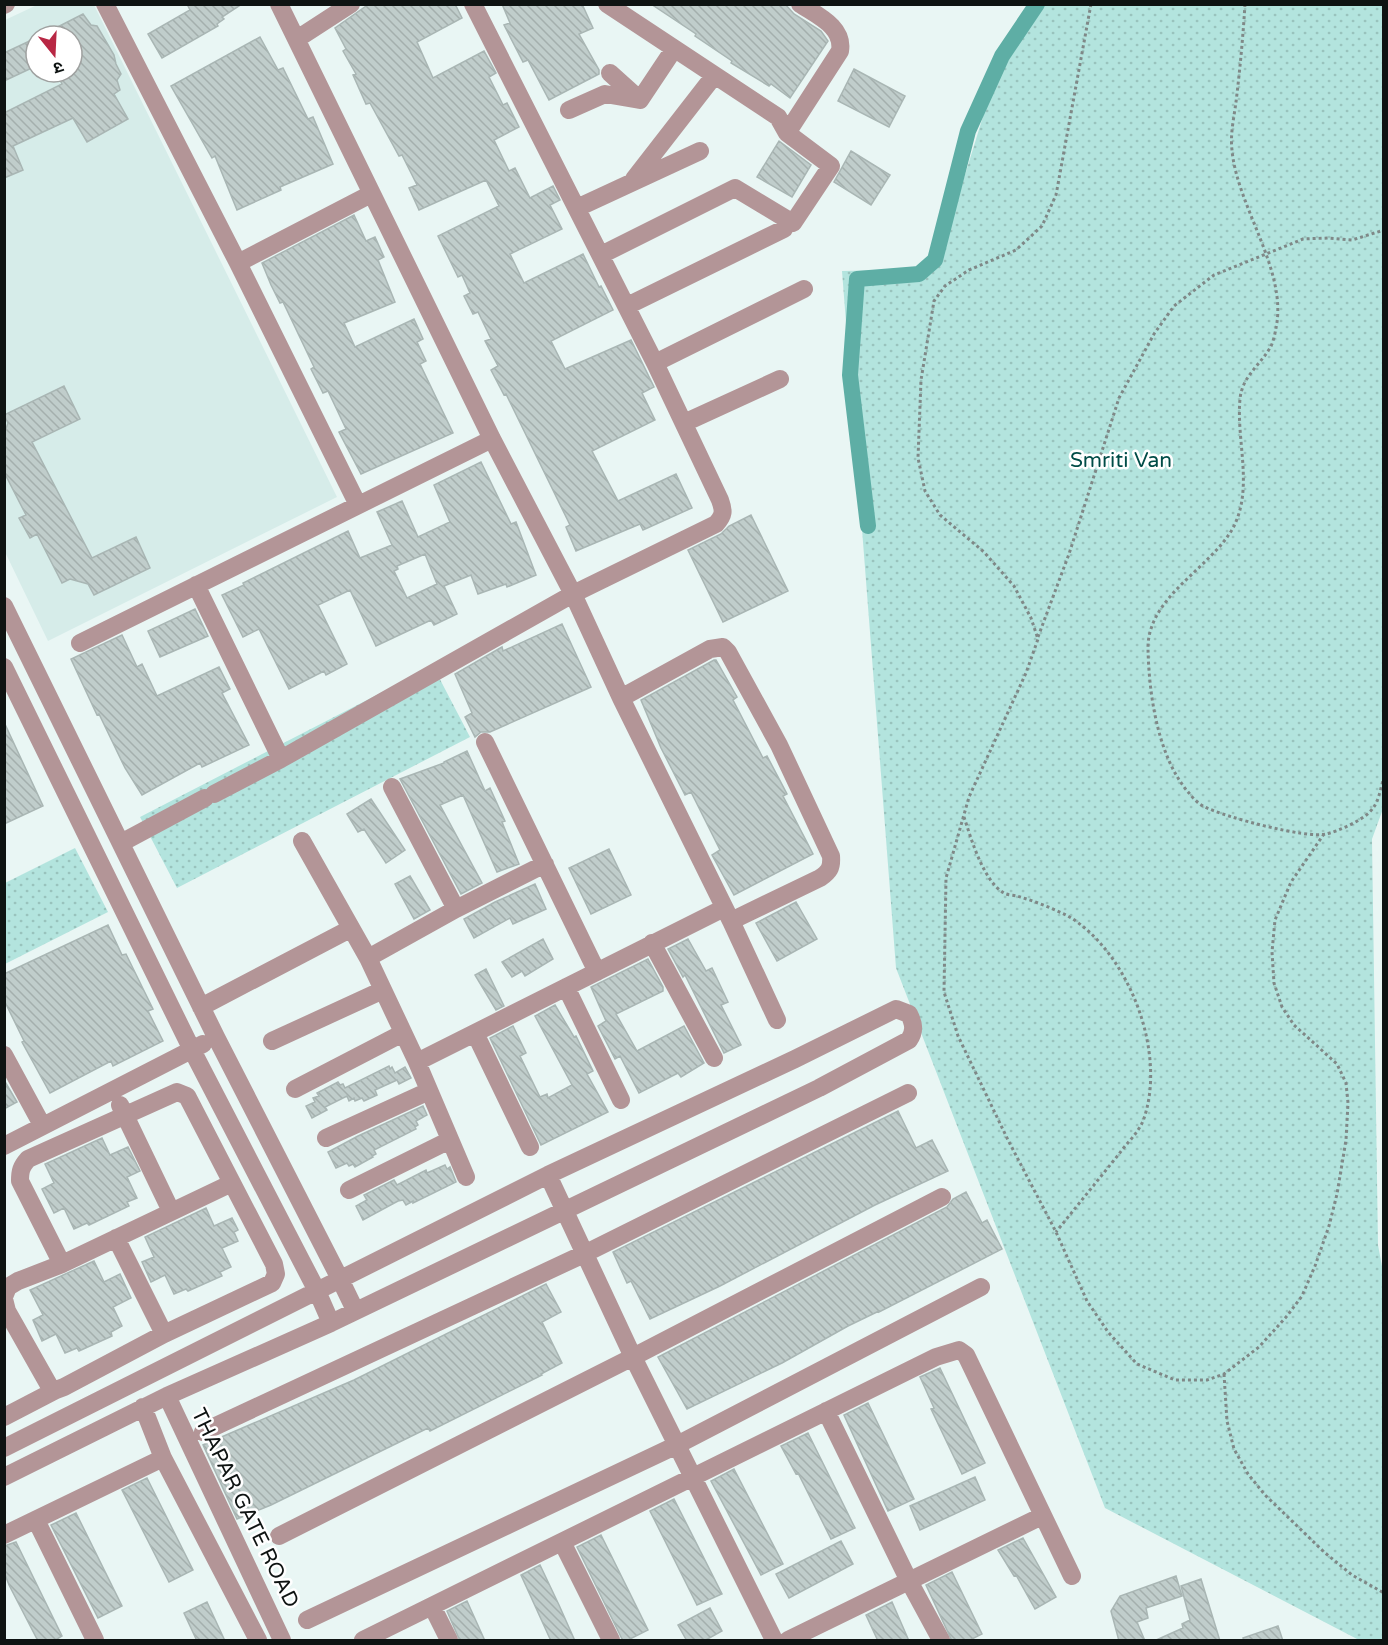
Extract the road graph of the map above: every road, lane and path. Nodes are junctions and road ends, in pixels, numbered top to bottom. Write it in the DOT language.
graph roads {
  1 [pos="105,4"];
  2 [pos="279,4"];
  3 [pos="351,4"];
  4 [pos="473,4"];
  5 [pos="607,4"];
  6 [pos="800,4"];
  7 [pos="1092,4"];
  8 [pos="1245,4"];
  9 [pos="297,39"];
  10 [pos="674,49"];
  11 [pos="610,73"];
  12 [pos="714,76"];
  13 [pos="640,100"];
  14 [pos="569,110"];
  15 [pos="787,133"];
  16 [pos="700,151"];
  17 [pos="632,182"];
  18 [pos="371,194"];
  19 [pos="577,208"];
  20 [pos="784,229"];
  21 [pos="1383,230"];
  22 [pos="1265,253"];
  23 [pos="601,255"];
  24 [pos="238,263"];
  25 [pos="804,289"];
  26 [pos="627,306"];
  27 [pos="656,363"];
  28 [pos="780,379"];
  29 [pos="684,423"];
  30 [pos="492,439"];
  31 [pos="358,505"];
  32 [pos="196,585"];
  33 [pos="573,594"];
  34 [pos="4,606"];
  35 [pos="1038,639"];
  36 [pos="80,643"];
  37 [pos="4,667"];
  38 [pos="621,698"];
  39 [pos="485,742"];
  40 [pos="281,759"];
  41 [pos="1383,777"];
  42 [pos="392,787"];
  43 [pos="964,815"];
  44 [pos="1324,834"];
  45 [pos="302,841"];
  46 [pos="121,843"];
  47 [pos="545,864"];
  48 [pos="456,909"];
  49 [pos="728,914"];
  50 [pos="351,929"];
  51 [pos="652,943"];
  52 [pos="368,958"];
  53 [pos="597,972"];
  54 [pos="566,987"];
  55 [pos="383,990"];
  56 [pos="201,1007"];
  57 [pos="777,1020"];
  58 [pos="403,1033"];
  59 [pos="475,1033"];
  60 [pos="216,1037"];
  61 [pos="273,1041"];
  62 [pos="192,1050"];
  63 [pos="4,1055"];
  64 [pos="714,1058"];
  65 [pos="417,1062"];
  66 [pos="295,1089"];
  67 [pos="112,1090"];
  68 [pos="429,1091"];
  69 [pos="908,1094"];
  70 [pos="621,1100"];
  71 [pos="124,1114"];
  72 [pos="42,1125"];
  73 [pos="326,1138"];
  74 [pos="450,1140"];
  75 [pos="4,1146"];
  76 [pos="530,1147"];
  77 [pos="24,1164"];
  78 [pos="4,1173"];
  79 [pos="548,1175"];
  80 [pos="466,1177"];
  81 [pos="232,1183"];
  82 [pos="349,1190"];
  83 [pos="942,1197"];
  84 [pos="566,1209"];
  85 [pos="171,1212"];
  86 [pos="1056,1232"];
  87 [pos="116,1238"];
  88 [pos="584,1254"];
  89 [pos="62,1264"];
  90 [pos="340,1279"];
  91 [pos="981,1287"];
  92 [pos="317,1291"];
  93 [pos="5,1305"];
  94 [pos="355,1310"];
  95 [pos="331,1323"];
  96 [pos="164,1334"];
  97 [pos="633,1357"];
  98 [pos="1224,1374"];
  99 [pos="56,1390"];
  100 [pos="167,1396"];
  101 [pos="143,1407"];
  102 [pos="826,1411"];
  103 [pos="4,1417"];
  104 [pos="203,1432"];
  105 [pos="677,1445"];
  106 [pos="4,1448"];
  107 [pos="163,1458"];
  108 [pos="4,1477"];
  109 [pos="692,1477"];
  110 [pos="1042,1516"];
  111 [pos="36,1520"];
  112 [pos="4,1535"];
  113 [pos="279,1536"];
  114 [pos="561,1542"];
  115 [pos="1072,1576"];
  116 [pos="909,1581"];
  117 [pos="1383,1593"];
  118 [pos="432,1606"];
  119 [pos="307,1620"];
  120 [pos="95,1641"];
  121 [pos="258,1641"];
  122 [pos="282,1641"];
  123 [pos="363,1641"];
  124 [pos="449,1641"];
  125 [pos="611,1641"];
  126 [pos="774,1641"];
  127 [pos="788,1641"];
  128 [pos="941,1641"];
  1 -- 24 [label="street"];
  2 -- 9 [label="street"];
  3 -- 9 [label="street"];
  4 -- 19 [label="street"];
  5 -- 10 [label="street"];
  6 -- 15 [label="street"];
  7 -- 35 [label="path"];
  8 -- 22 [label="path"];
  9 -- 18 [label="street"];
  10 -- 12 [label="street"];
  10 -- 13 [label="street"];
  11 -- 13 [label="street"];
  12 -- 15 [label="street"];
  12 -- 17 [label="street"];
  13 -- 14 [label="street"];
  15 -- 23 [label="street"];
  16 -- 17 [label="street"];
  17 -- 19 [label="street"];
  18 -- 24 [label="street"];
  18 -- 30 [label="street"];
  19 -- 23 [label="street"];
  20 -- 26 [label="street"];
  21 -- 22 [label="path"];
  22 -- 35 [label="path"];
  22 -- 44 [label="path"];
  23 -- 26 [label="street"];
  24 -- 31 [label="street"];
  25 -- 27 [label="street"];
  26 -- 27 [label="street"];
  27 -- 29 [label="street"];
  28 -- 29 [label="street"];
  29 -- 33 [label="street"];
  30 -- 31 [label="street"];
  30 -- 33 [label="street"];
  31 -- 32 [label="street"];
  32 -- 36 [label="street"];
  32 -- 40 [label="street"];
  33 -- 38 [label="street"];
  33 -- 40 [label="street"];
  34 -- 46 [label="street"];
  35 -- 43 [label="path"];
  37 -- 62 [label="street"];
  38 -- 49 [label="street"];
  38 -- 49 [label="street"];
  39 -- 47 [label="street"];
  40 -- 46 [label="street"];
  41 -- 44 [label="path"];
  42 -- 48 [label="street"];
  43 -- 86 [label="path"];
  43 -- 86 [label="path"];
  44 -- 98 [label="path"];
  45 -- 50 [label="street"];
  46 -- 56 [label="street"];
  47 -- 48 [label="street"];
  47 -- 53 [label="street"];
  48 -- 52 [label="street"];
  49 -- 51 [label="street"];
  49 -- 57 [label="street"];
  50 -- 52 [label="street"];
  50 -- 56 [label="street"];
  51 -- 53 [label="street"];
  51 -- 64 [label="street"];
  52 -- 55 [label="street"];
  53 -- 54 [label="street"];
  54 -- 59 [label="street"];
  54 -- 70 [label="street"];
  55 -- 58 [label="street"];
  55 -- 61 [label="street"];
  56 -- 60 [label="street"];
  58 -- 65 [label="street"];
  58 -- 66 [label="street"];
  59 -- 65 [label="street"];
  59 -- 76 [label="street"];
  60 -- 62 [label="street"];
  60 -- 90 [label="street"];
  62 -- 67 [label="street"];
  62 -- 92 [label="street"];
  63 -- 72 [label="street"];
  65 -- 68 [label="street"];
  67 -- 71 [label="street"];
  67 -- 72 [label="street"];
  68 -- 73 [label="street"];
  68 -- 74 [label="street"];
  69 -- 88 [label="street"];
  71 -- 77 [label="street"];
  71 -- 81 [label="street"];
  71 -- 85 [label="street"];
  72 -- 75 [label="street"];
  74 -- 80 [label="street"];
  74 -- 82 [label="street"];
  77 -- 78 [label="street"];
  77 -- 89 [label="street"];
  79 -- 84 [label="street"];
  79 -- 84 [label="street"];
  79 -- 90 [label="street"];
  81 -- 85 [label="street"];
  81 -- 96 [label="street"];
  83 -- 97 [label="street"];
  84 -- 88 [label="street"];
  84 -- 94 [label="street"];
  85 -- 87 [label="street"];
  86 -- 98 [label="path"];
  87 -- 89 [label="street"];
  87 -- 96 [label="street"];
  88 -- 97 [label="street"];
  88 -- 104 [label="street"];
  89 -- 93 [label="street"];
  90 -- 92 [label="street"];
  90 -- 94 [label="street"];
  91 -- 105 [label="street"];
  92 -- 95 [label="street"];
  92 -- 106 [label="street"];
  93 -- 99 [label="street"];
  94 -- 95 [label="street"];
  95 -- 100 [label="street"];
  96 -- 99 [label="street"];
  97 -- 105 [label="street"];
  97 -- 113 [label="street"];
  98 -- 117 [label="path"];
  99 -- 103 [label="street"];
  100 -- 101 [label="street"];
  100 -- 122 [label="street, THAPAR GATE ROAD"];
  101 -- 107 [label="street"];
  101 -- 108 [label="street"];
  102 -- 109 [label="street"];
  102 -- 110 [label="street"];
  102 -- 116 [label="street"];
  105 -- 109 [label="street"];
  105 -- 119 [label="street"];
  107 -- 111 [label="street"];
  107 -- 121 [label="street"];
  109 -- 114 [label="street"];
  109 -- 126 [label="street"];
  110 -- 115 [label="street"];
  110 -- 116 [label="street"];
  111 -- 112 [label="street"];
  111 -- 120 [label="street"];
  114 -- 118 [label="street"];
  114 -- 125 [label="street"];
  116 -- 127 [label="street"];
  116 -- 128 [label="street"];
  118 -- 123 [label="street"];
  118 -- 124 [label="street"];
}
